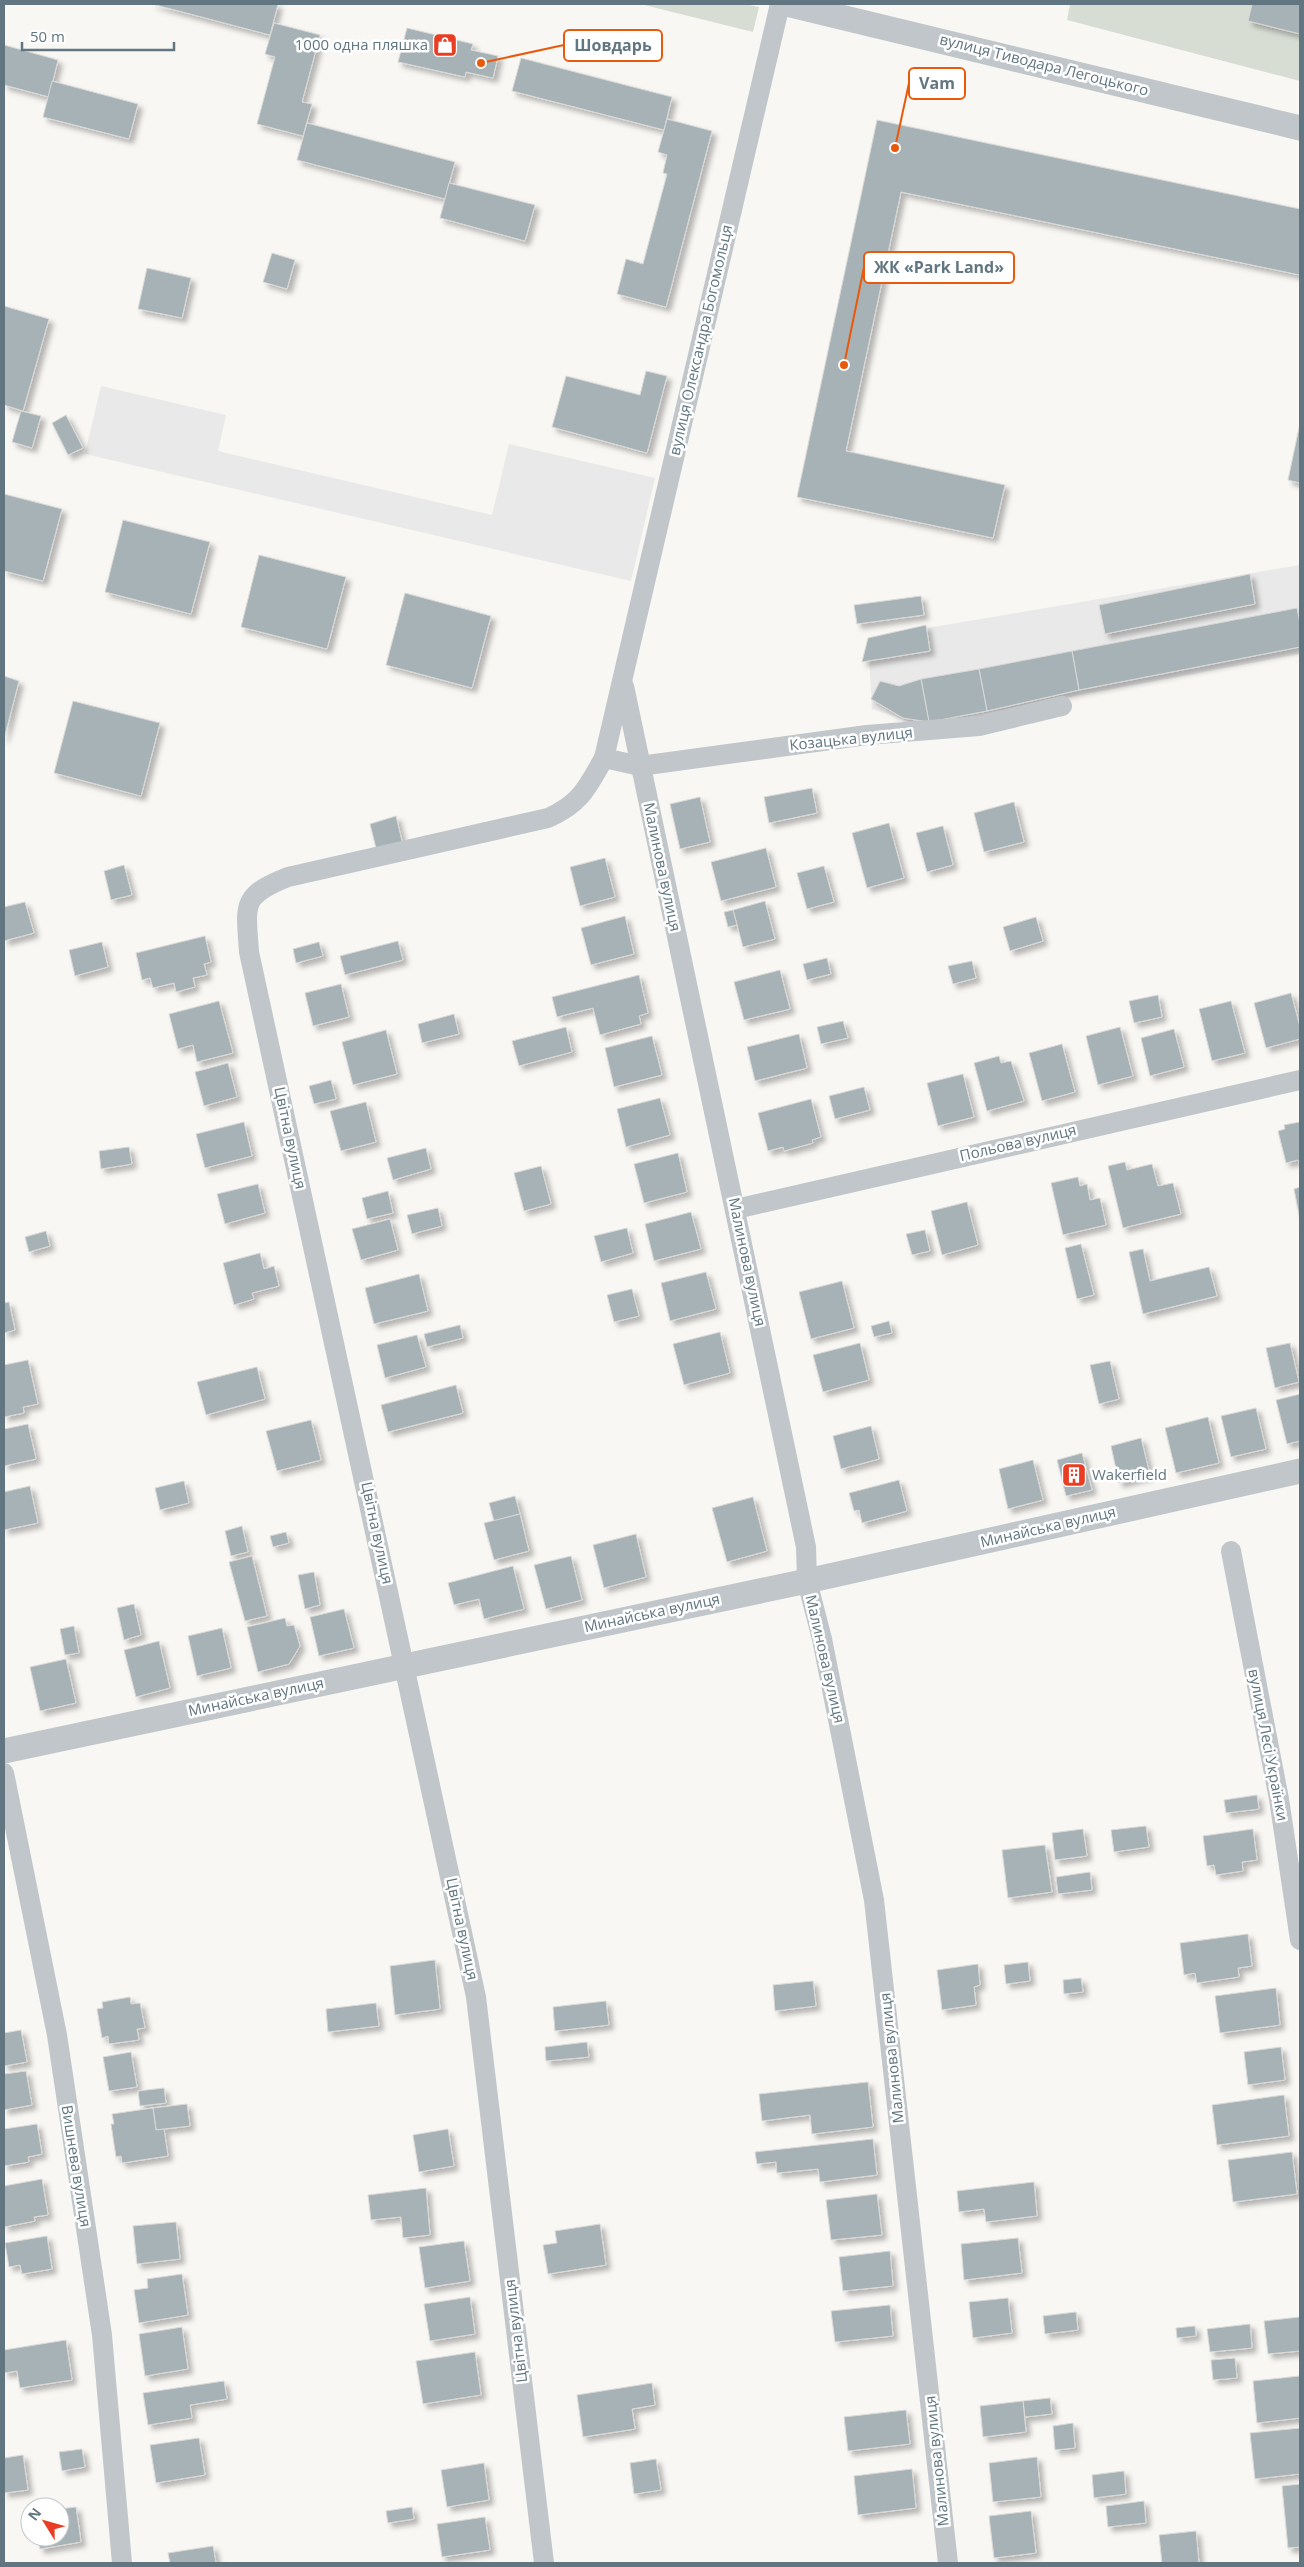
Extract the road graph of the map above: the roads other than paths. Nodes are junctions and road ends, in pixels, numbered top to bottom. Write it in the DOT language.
graph roads {
  1 [pos="780,4"];
  2 [pos="787,4"];
  3 [pos="833,9"];
  4 [pos="1300,128"];
  5 [pos="622,677"];
  6 [pos="1062,706"];
  7 [pos="604,758"];
  8 [pos="640,766"];
  9 [pos="1300,1080"];
  10 [pos="736,1209"];
  11 [pos="1300,1471"];
  12 [pos="1231,1551"];
  13 [pos="807,1581"];
  14 [pos="405,1664"];
  15 [pos="4,1751"];
  16 [pos="4,1773"];
  17 [pos="1300,1940"];
  18 [pos="122,2563"];
  19 [pos="544,2563"];
  20 [pos="948,2563"];
  1 -- 5 [label="street, вулиця Олександра Богомольця"];
  2 -- 3 [label="street, вулиця Тиводара Легоцького"];
  3 -- 4 [label="street, вулиця Тиводара Легоцького"];
  5 -- 7 [label="street, вулиця Олександра Богомольця"];
  5 -- 8 [label="street, Малинова вулиця"];
  6 -- 8 [label="street, Козацька вулиця"];
  7 -- 8 [label="street"];
  7 -- 14 [label="street, Цвітна вулиця"];
  8 -- 10 [label="street, Малинова вулиця"];
  9 -- 10 [label="street, Польова вулиця"];
  10 -- 13 [label="street, Малинова вулиця"];
  11 -- 13 [label="street, Минайська вулиця"];
  12 -- 17 [label="street, вулиця Лесі Українки"];
  13 -- 14 [label="street, Минайська вулиця"];
  13 -- 20 [label="street, Малинова вулиця"];
  14 -- 15 [label="street, Минайська вулиця"];
  14 -- 19 [label="street, Цвітна вулиця"];
  16 -- 18 [label="street, Вишнева вулиця"];
}
